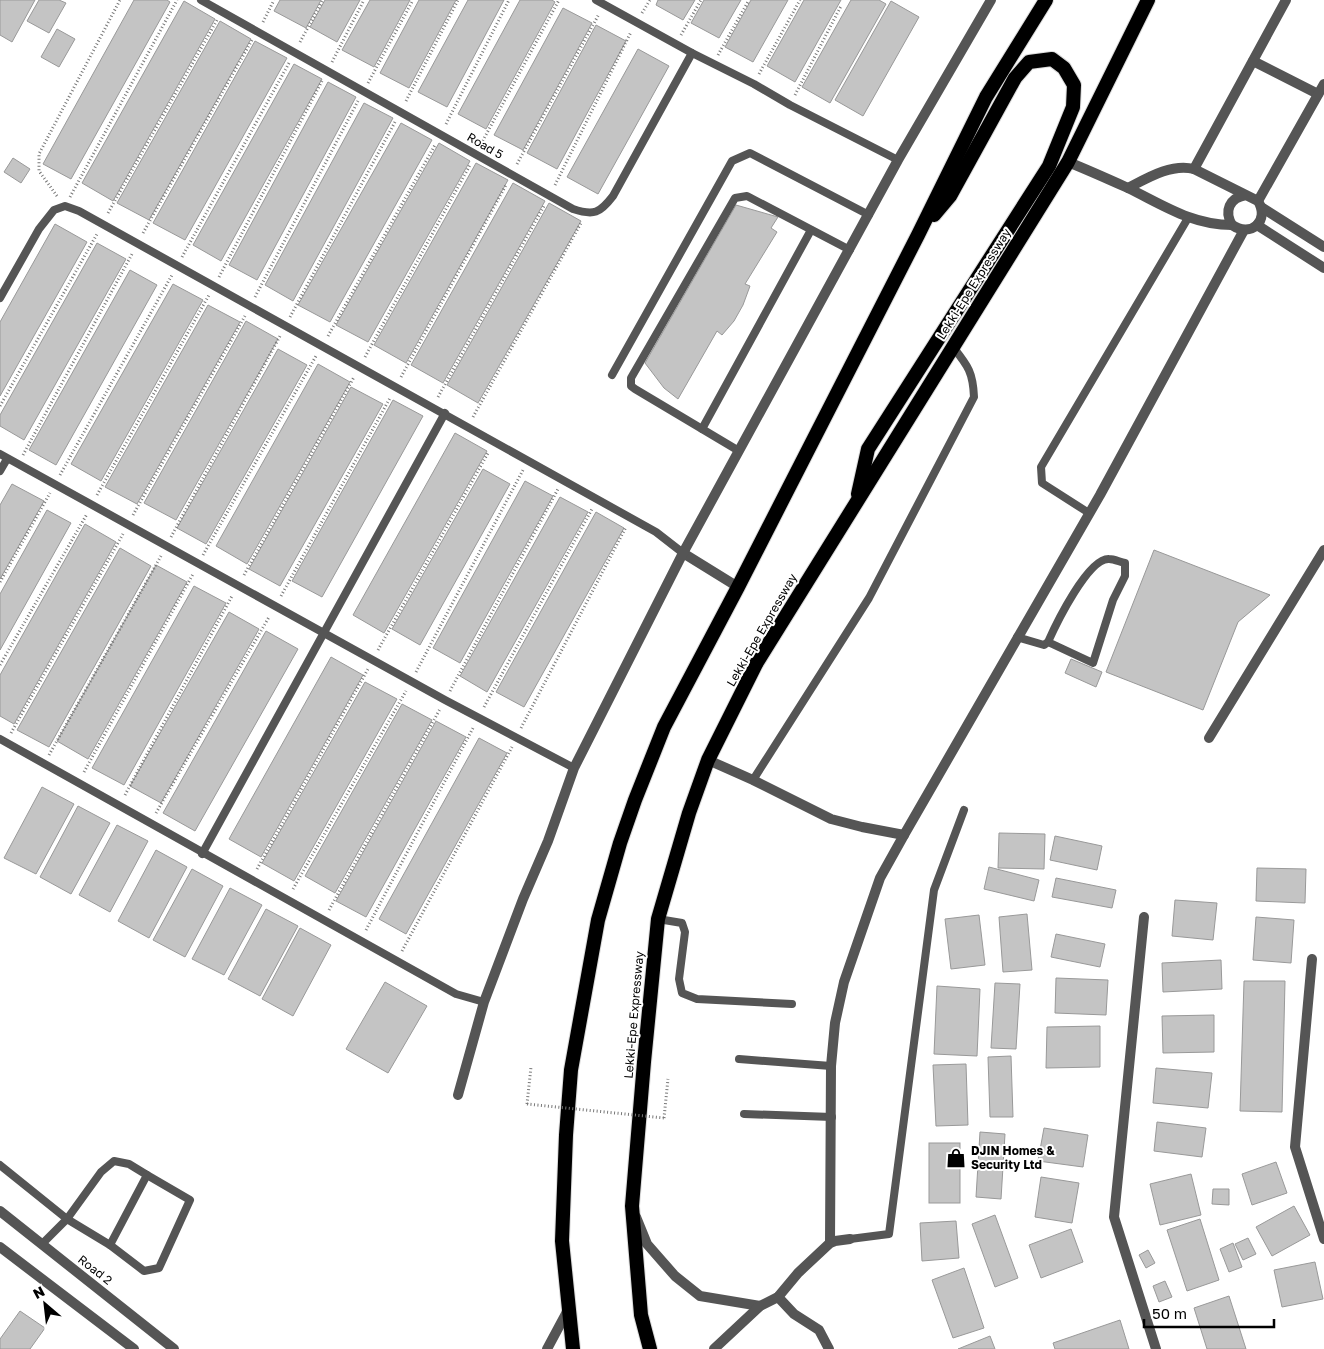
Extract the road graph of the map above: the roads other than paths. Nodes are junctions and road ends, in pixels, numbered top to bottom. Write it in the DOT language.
graph roads {
  1 [pos="201,0"];
  2 [pos="596,0"];
  3 [pos="991,0"];
  4 [pos="1046,0"];
  5 [pos="1148,0"];
  6 [pos="1286,0"];
  7 [pos="692,53"];
  8 [pos="1253,61"];
  9 [pos="1324,84"];
  10 [pos="1318,94"];
  11 [pos="898,160"];
  12 [pos="1068,162"];
  13 [pos="1194,169"];
  14 [pos="1128,188"];
  15 [pos="1246,195"];
  16 [pos="1259,204"];
  17 [pos="869,215"];
  18 [pos="1188,218"];
  19 [pos="1232,225"];
  20 [pos="1257,225"];
  21 [pos="811,230"];
  22 [pos="1244,230"];
  23 [pos="918,234"];
  24 [pos="1324,247"];
  25 [pos="850,250"];
  26 [pos="1324,268"];
  27 [pos="0,298"];
  28 [pos="953,348"];
  29 [pos="612,375"];
  30 [pos="445,413"];
  31 [pos="702,429"];
  32 [pos="739,451"];
  33 [pos="4,456"];
  34 [pos="0,471"];
  35 [pos="855,504"];
  36 [pos="1089,513"];
  37 [pos="1324,550"];
  38 [pos="683,553"];
  39 [pos="738,587"];
  40 [pos="323,633"];
  41 [pos="1017,637"];
  42 [pos="1048,642"];
  43 [pos="1209,738"];
  44 [pos="3,741"];
  45 [pos="708,760"];
  46 [pos="574,768"];
  47 [pos="753,780"];
  48 [pos="964,810"];
  49 [pos="904,835"];
  50 [pos="202,854"];
  51 [pos="1144,916"];
  52 [pos="658,918"];
  53 [pos="1312,959"];
  54 [pos="484,1002"];
  55 [pos="792,1004"];
  56 [pos="739,1059"];
  57 [pos="831,1066"];
  58 [pos="458,1095"];
  59 [pos="744,1114"];
  60 [pos="832,1117"];
  61 [pos="0,1166"];
  62 [pos="147,1175"];
  63 [pos="632,1206"];
  64 [pos="0,1211"];
  65 [pos="66,1219"];
  66 [pos="850,1239"];
  67 [pos="1324,1239"];
  68 [pos="830,1243"];
  69 [pos="42,1244"];
  70 [pos="110,1246"];
  71 [pos="0,1247"];
  72 [pos="778,1297"];
  73 [pos="760,1306"];
  74 [pos="570,1307"];
  75 [pos="134,1349"];
  76 [pos="174,1349"];
  77 [pos="547,1349"];
  78 [pos="573,1349"];
  79 [pos="650,1349"];
  80 [pos="714,1349"];
  81 [pos="829,1349"];
  82 [pos="1156,1349"];
  1 -- 7 [label="lane, Road 5"];
  2 -- 7 [label="lane"];
  3 -- 11 [label="street"];
  4 -- 23 [label="highway"];
  5 -- 12 [label="highway, Lekki-Epe Expressway"];
  6 -- 8 [label="street"];
  7 -- 11 [label="lane"];
  8 -- 10 [label="street"];
  8 -- 13 [label="street"];
  9 -- 10 [label="street"];
  10 -- 16 [label="street"];
  11 -- 17 [label="street"];
  12 -- 14 [label="street"];
  12 -- 28 [label="highway, Lekki-Epe Expressway"];
  13 -- 14 [label="street"];
  13 -- 15 [label="street"];
  14 -- 18 [label="street"];
  15 -- 16 [label="street"];
  15 -- 19 [label="street"];
  16 -- 20 [label="street"];
  16 -- 24 [label="street"];
  17 -- 25 [label="street"];
  17 -- 29 [label="lane"];
  18 -- 19 [label="street"];
  18 -- 36 [label="lane"];
  19 -- 22 [label="street"];
  20 -- 22 [label="street"];
  20 -- 26 [label="street"];
  21 -- 25 [label="lane"];
  21 -- 31 [label="lane"];
  21 -- 31 [label="lane"];
  22 -- 36 [label="street"];
  23 -- 35 [label="highway"];
  23 -- 39 [label="highway"];
  25 -- 32 [label="street"];
  27 -- 30 [label="lane"];
  28 -- 35 [label="highway, Lekki-Epe Expressway"];
  28 -- 47 [label="lane"];
  30 -- 38 [label="lane"];
  30 -- 40 [label="lane"];
  31 -- 32 [label="lane"];
  32 -- 38 [label="street"];
  33 -- 34 [label="lane"];
  33 -- 40 [label="lane"];
  35 -- 45 [label="highway, Lekki-Epe Expressway"];
  36 -- 41 [label="street"];
  37 -- 43 [label="street"];
  38 -- 39 [label="street"];
  38 -- 46 [label="street"];
  39 -- 74 [label="highway"];
  40 -- 46 [label="lane"];
  40 -- 50 [label="lane"];
  41 -- 42 [label="lane"];
  41 -- 49 [label="street"];
  42 -- 42 [label="lane"];
  44 -- 50 [label="lane"];
  45 -- 47 [label="street"];
  45 -- 52 [label="highway, Lekki-Epe Expressway"];
  46 -- 54 [label="street"];
  47 -- 49 [label="street"];
  48 -- 66 [label="lane"];
  49 -- 57 [label="street"];
  50 -- 54 [label="lane"];
  51 -- 82 [label="street"];
  52 -- 55 [label="lane"];
  52 -- 63 [label="highway, Lekki-Epe Expressway"];
  53 -- 67 [label="street"];
  54 -- 58 [label="street"];
  56 -- 57 [label="lane"];
  57 -- 60 [label="street"];
  59 -- 60 [label="lane"];
  60 -- 68 [label="street"];
  61 -- 65 [label="lane"];
  62 -- 65 [label="lane"];
  62 -- 70 [label="lane"];
  62 -- 70 [label="lane"];
  63 -- 73 [label="street"];
  63 -- 79 [label="highway, Lekki-Epe Expressway"];
  64 -- 69 [label="street, Road 2"];
  65 -- 69 [label="lane"];
  65 -- 70 [label="lane"];
  66 -- 68 [label="street"];
  68 -- 72 [label="street"];
  69 -- 76 [label="street, Road 2"];
  71 -- 75 [label="street"];
  72 -- 73 [label="street"];
  72 -- 81 [label="street"];
  73 -- 80 [label="street"];
  74 -- 77 [label="street"];
  74 -- 78 [label="highway"];
}
